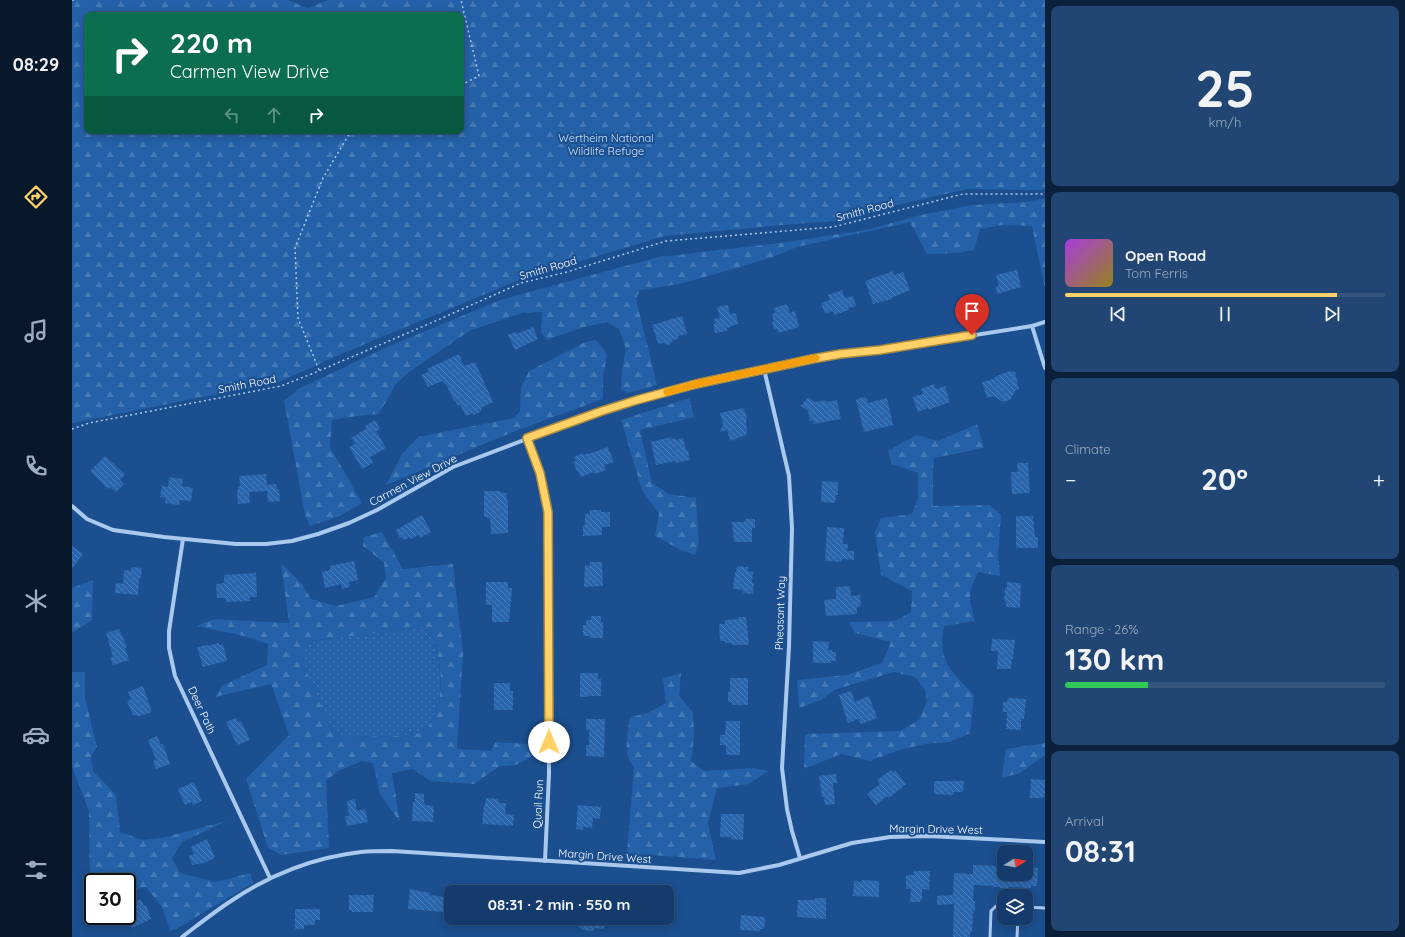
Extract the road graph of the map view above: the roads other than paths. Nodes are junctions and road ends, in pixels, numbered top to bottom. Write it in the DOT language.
graph roads {
  1 [pos="1045,322"];
  2 [pos="1032,326"];
  3 [pos="1045,368"];
  4 [pos="764,369"];
  5 [pos="527,438"];
  6 [pos="72,506"];
  7 [pos="183,539"];
  8 [pos="1045,842"];
  9 [pos="800,858"];
  10 [pos="545,861"];
  11 [pos="270,878"];
  12 [pos="997,906"];
  13 [pos="1033,907"];
  14 [pos="1045,908"];
  15 [pos="1018,925"];
  16 [pos="182,937"];
  17 [pos="990,937"];
  18 [pos="1017,937"];
  1 -- 2 [label="street, Carmen View Drive"];
  2 -- 3 [label="street"];
  2 -- 4 [label="street, Carmen View Drive"];
  4 -- 5 [label="street, Carmen View Drive"];
  4 -- 9 [label="street, Pheasant Way"];
  5 -- 7 [label="street, Carmen View Drive"];
  5 -- 10 [label="street, Quail Run"];
  6 -- 7 [label="street, Carmen View Drive"];
  7 -- 11 [label="street, Deer Path"];
  8 -- 9 [label="street, Margin Drive West"];
  9 -- 10 [label="street, Margin Drive West"];
  10 -- 11 [label="street, Margin Drive West"];
  11 -- 16 [label="street, Margin Drive West"];
  12 -- 17 [label="lane"];
  13 -- 14 [label="lane"];
  15 -- 18 [label="lane"];
}
